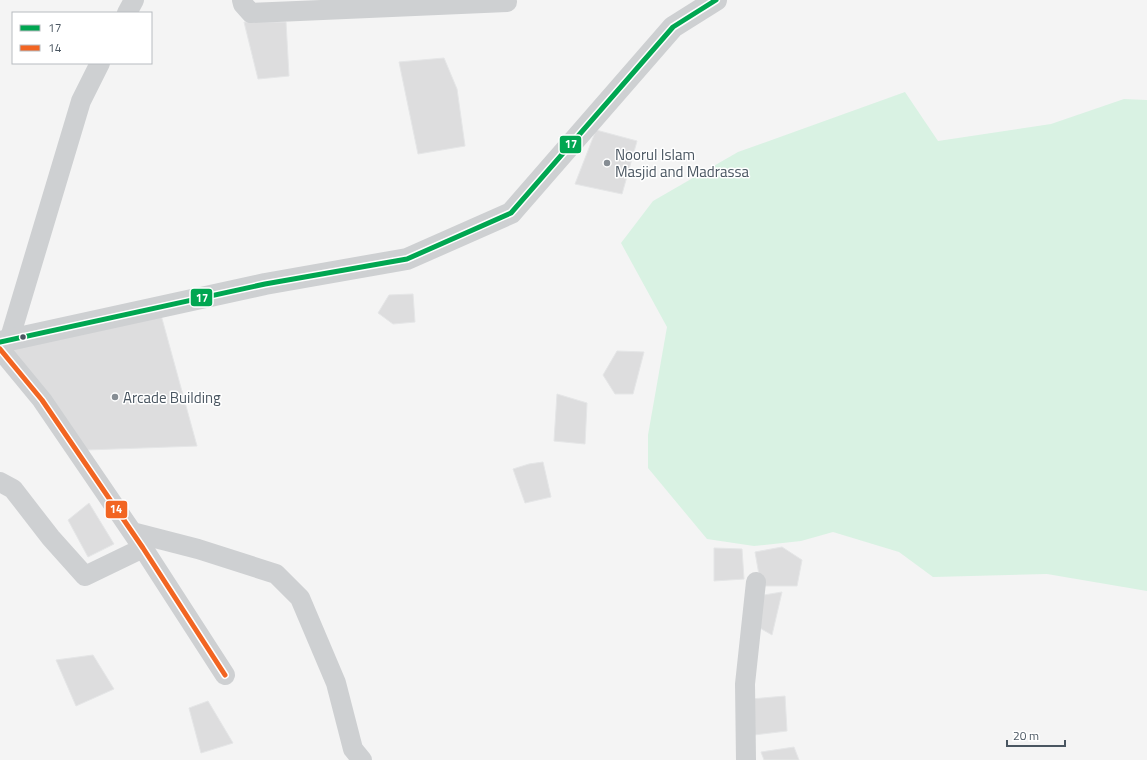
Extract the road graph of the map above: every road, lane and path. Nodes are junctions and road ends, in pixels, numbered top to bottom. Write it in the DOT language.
graph roads {
  1 [pos="134,0"];
  2 [pos="242,0"];
  3 [pos="716,0"];
  4 [pos="507,2"];
  5 [pos="128,12"];
  6 [pos="99,64"];
  7 [pos="3,344"];
  8 [pos="0,482"];
  9 [pos="132,532"];
  10 [pos="143,548"];
  11 [pos="756,582"];
  12 [pos="225,675"];
  13 [pos="362,760"];
  14 [pos="746,760"];
  1 -- 5 [label="street"];
  2 -- 4 [label="street"];
  3 -- 7 [label="street"];
  6 -- 7 [label="street"];
  7 -- 9 [label="street"];
  8 -- 10 [label="street"];
  9 -- 10 [label="street"];
  9 -- 13 [label="street"];
  10 -- 12 [label="street"];
  11 -- 14 [label="street"];
}
